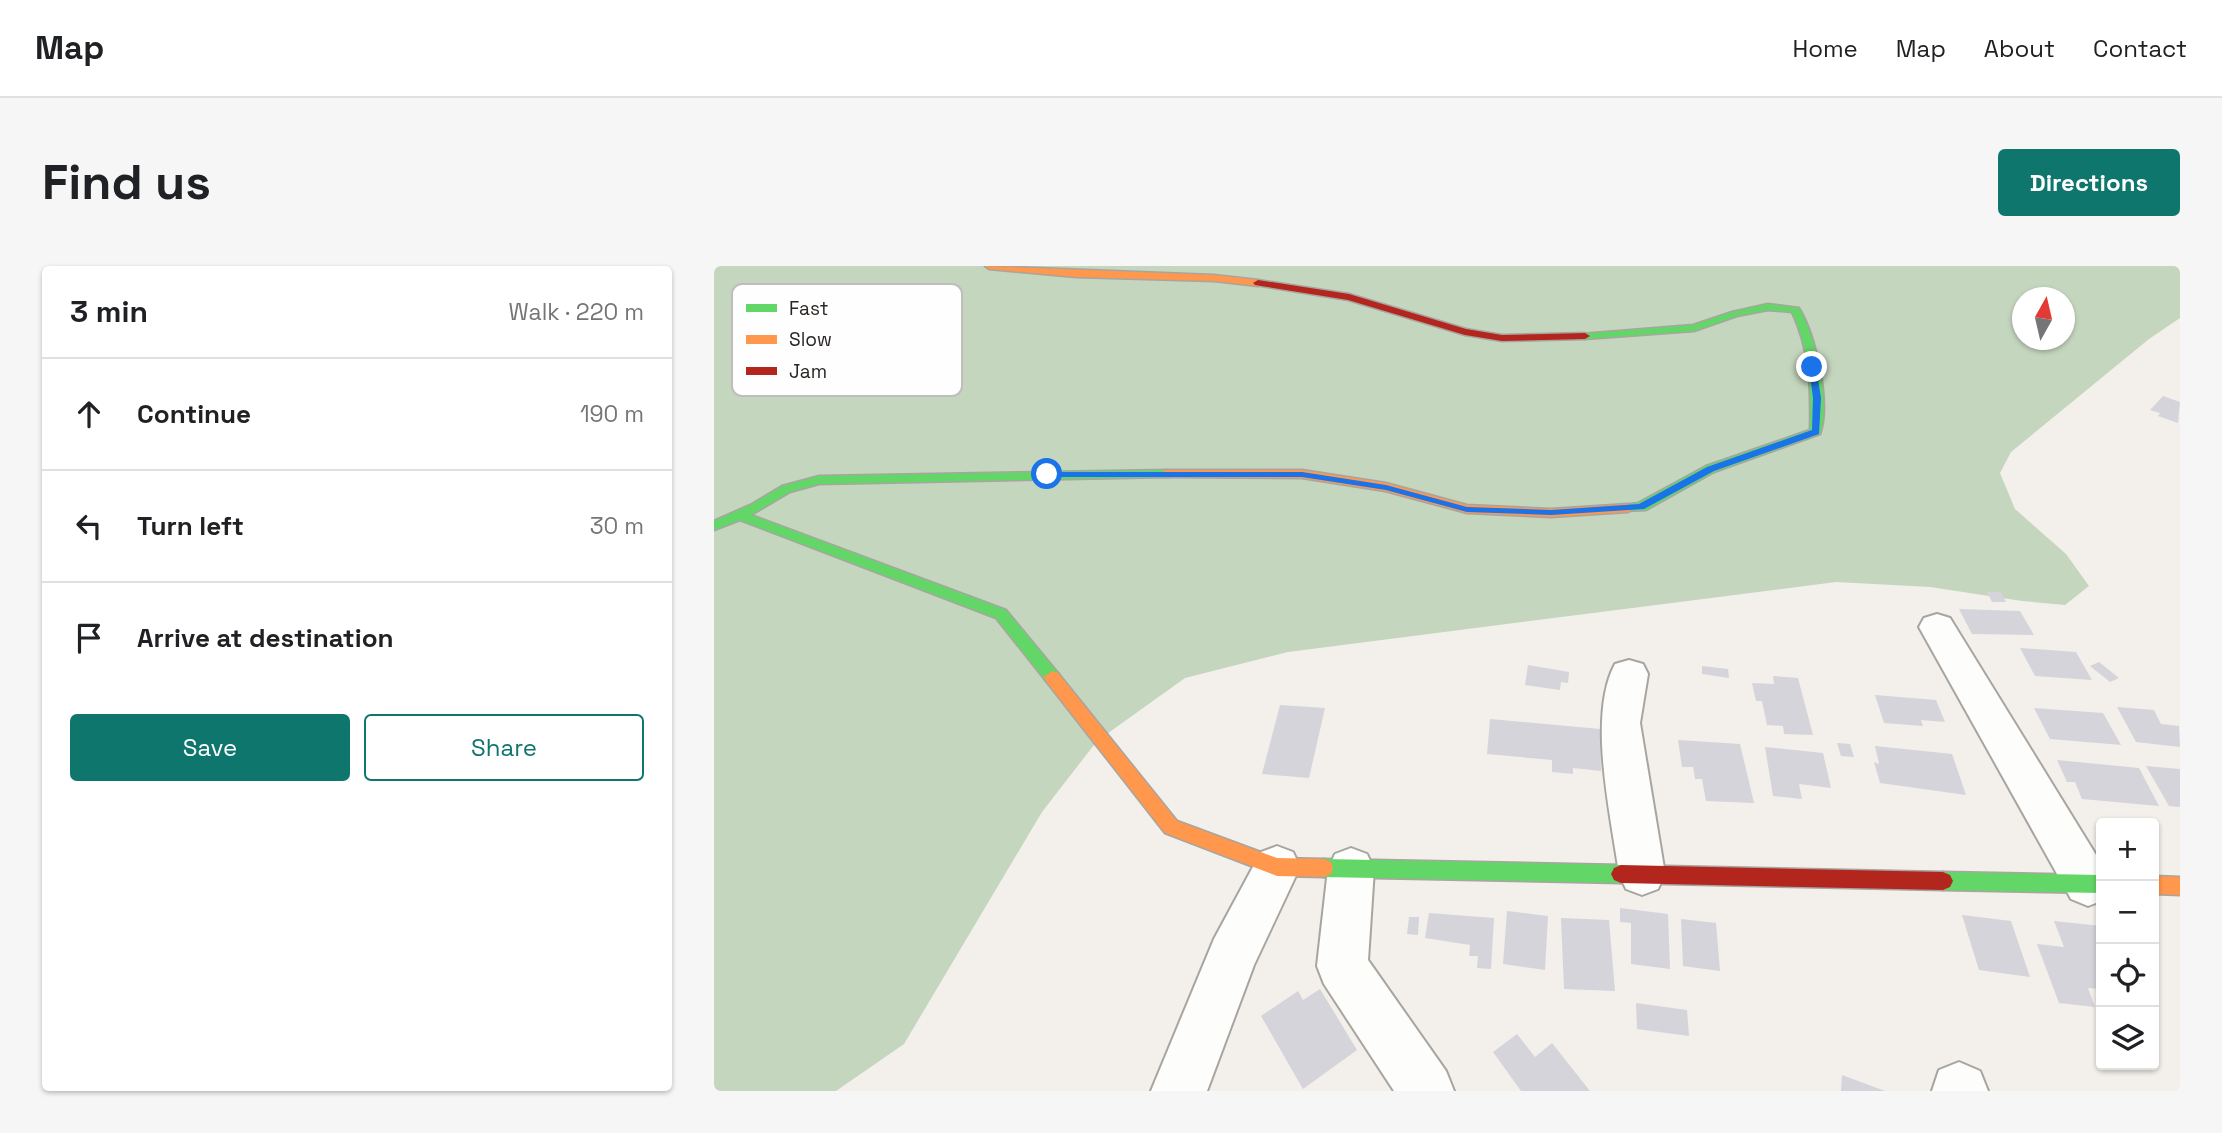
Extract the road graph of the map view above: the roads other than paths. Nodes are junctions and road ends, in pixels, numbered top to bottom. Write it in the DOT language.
graph roads {
  1 [pos="989,266"];
  2 [pos="740,515"];
  3 [pos="714,526"];
  4 [pos="1937,627"];
  5 [pos="1629,674"];
  6 [pos="1277,867"];
  7 [pos="1352,869"];
  8 [pos="1642,874"];
  9 [pos="2095,884"];
  10 [pos="2159,885"];
  11 [pos="2180,886"];
  12 [pos="1179,1091"];
  13 [pos="1426,1091"];
  1 -- 2 [label="street"];
  2 -- 3 [label="street"];
  2 -- 6 [label="street"];
  4 -- 9 [label="street"];
  5 -- 8 [label="street"];
  6 -- 7 [label="street"];
  6 -- 12 [label="street"];
  7 -- 8 [label="street"];
  7 -- 13 [label="street"];
  8 -- 9 [label="street"];
  10 -- 11 [label="street"];
}
